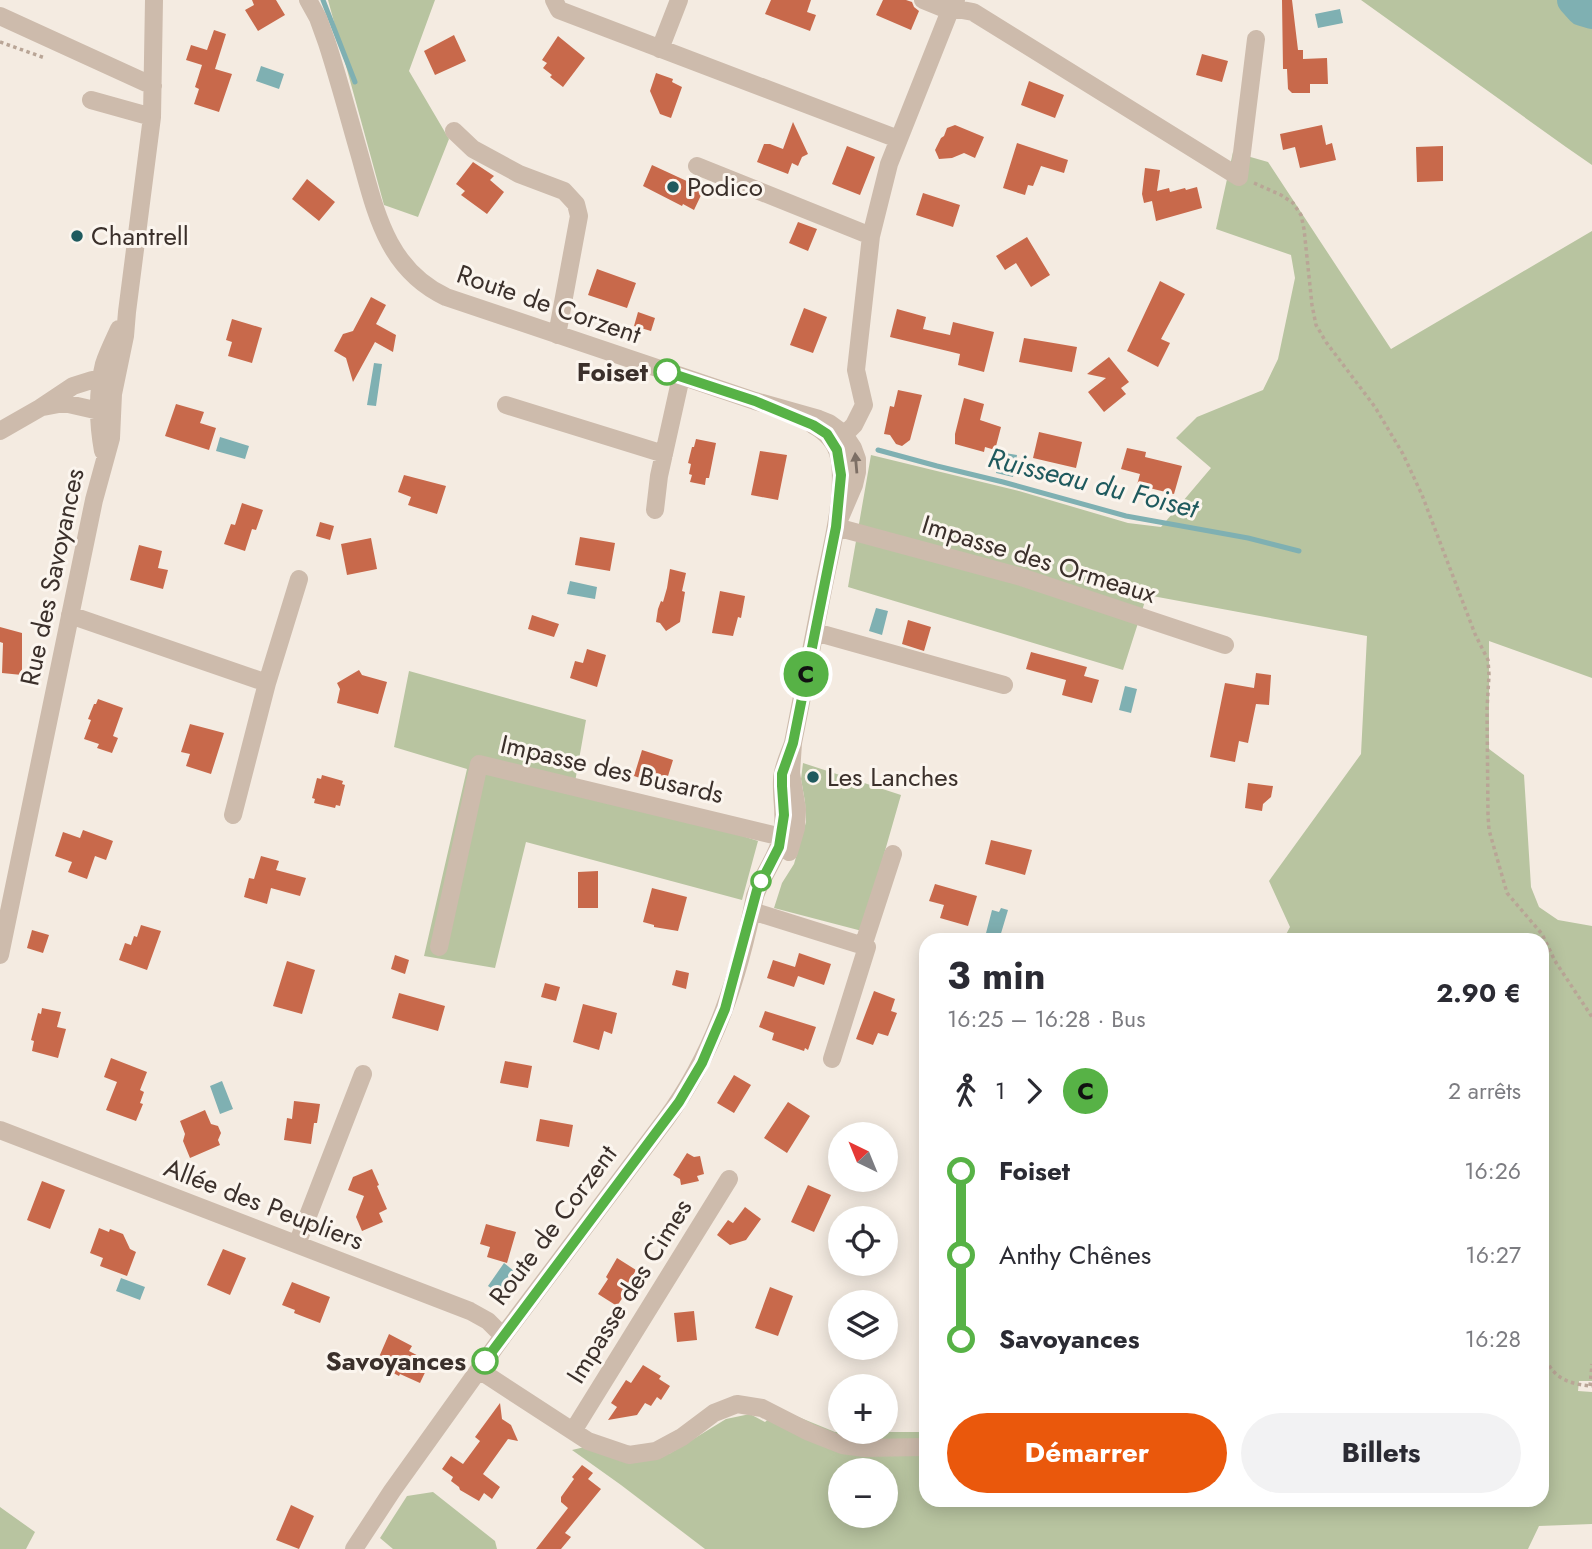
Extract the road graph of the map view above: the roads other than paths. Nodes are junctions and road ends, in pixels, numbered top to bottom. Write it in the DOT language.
graph roads {
  1 [pos="154,0"];
  2 [pos="308,0"];
  3 [pos="554,0"];
  4 [pos="679,0"];
  5 [pos="923,0"];
  6 [pos="952,6"];
  7 [pos="0,16"];
  8 [pos="1255,39"];
  9 [pos="660,48"];
  10 [pos="153,86"];
  11 [pos="91,100"];
  12 [pos="152,117"];
  13 [pos="454,131"];
  14 [pos="898,139"];
  15 [pos="697,166"];
  16 [pos="871,236"];
  17 [pos="556,335"];
  18 [pos="681,377"];
  19 [pos="108,381"];
  20 [pos="506,405"];
  21 [pos="40,408"];
  22 [pos="106,413"];
  23 [pos="0,431"];
  24 [pos="838,438"];
  25 [pos="664,454"];
  26 [pos="655,510"];
  27 [pos="836,527"];
  28 [pos="299,579"];
  29 [pos="70,615"];
  30 [pos="815,632"];
  31 [pos="1225,645"];
  32 [pos="267,683"];
  33 [pos="1004,685"];
  34 [pos="233,815"];
  35 [pos="787,838"];
  36 [pos="893,854"];
  37 [pos="752,911"];
  38 [pos="863,946"];
  39 [pos="439,947"];
  40 [pos="0,956"];
  41 [pos="832,1059"];
  42 [pos="363,1074"];
  43 [pos="0,1130"];
  44 [pos="730,1179"];
  45 [pos="297,1244"];
  46 [pos="503,1336"];
  47 [pos="479,1370"];
  48 [pos="573,1431"];
  49 [pos="919,1447"];
  50 [pos="354,1549"];
  1 -- 10 [label="street, Rue des Savoyances"];
  2 -- 17 [label="street, Route de Corzent"];
  3 -- 9 [label="street"];
  4 -- 9 [label="street"];
  5 -- 6 [label="street"];
  6 -- 8 [label="street"];
  6 -- 14 [label="street"];
  7 -- 10 [label="street"];
  9 -- 14 [label="street"];
  10 -- 12 [label="street, Rue des Savoyances"];
  11 -- 12 [label="street"];
  12 -- 19 [label="street, Rue des Savoyances"];
  13 -- 17 [label="street"];
  14 -- 16 [label="street"];
  15 -- 16 [label="street"];
  16 -- 24 [label="street"];
  17 -- 18 [label="street, Route de Corzent"];
  18 -- 24 [label="street, Route de Corzent"];
  18 -- 25 [label="street"];
  19 -- 21 [label="street"];
  19 -- 22 [label="street, Rue des Savoyances"];
  20 -- 25 [label="street"];
  21 -- 22 [label="street"];
  21 -- 23 [label="street"];
  22 -- 29 [label="street, Rue des Savoyances"];
  24 -- 27 [label="street, Route de Corzent"];
  25 -- 26 [label="street"];
  27 -- 30 [label="street, Route de Corzent"];
  27 -- 31 [label="street, Impasse des Ormeaux"];
  28 -- 32 [label="street"];
  29 -- 32 [label="street"];
  29 -- 40 [label="street, Rue des Savoyances"];
  30 -- 33 [label="street"];
  30 -- 35 [label="street, Route de Corzent"];
  32 -- 34 [label="street"];
  35 -- 37 [label="street, Route de Corzent"];
  35 -- 39 [label="street, Impasse des Busards"];
  36 -- 38 [label="street"];
  37 -- 38 [label="street"];
  37 -- 46 [label="street, Route de Corzent"];
  38 -- 41 [label="street"];
  42 -- 45 [label="street"];
  43 -- 45 [label="street, Allée des Peupliers"];
  44 -- 48 [label="street, Impasse des Cimes"];
  45 -- 46 [label="street, Allée des Peupliers"];
  46 -- 47 [label="street, Route de Corzent"];
  47 -- 48 [label="street"];
  47 -- 50 [label="street, Route de Corzent"];
  48 -- 49 [label="street"];
}
